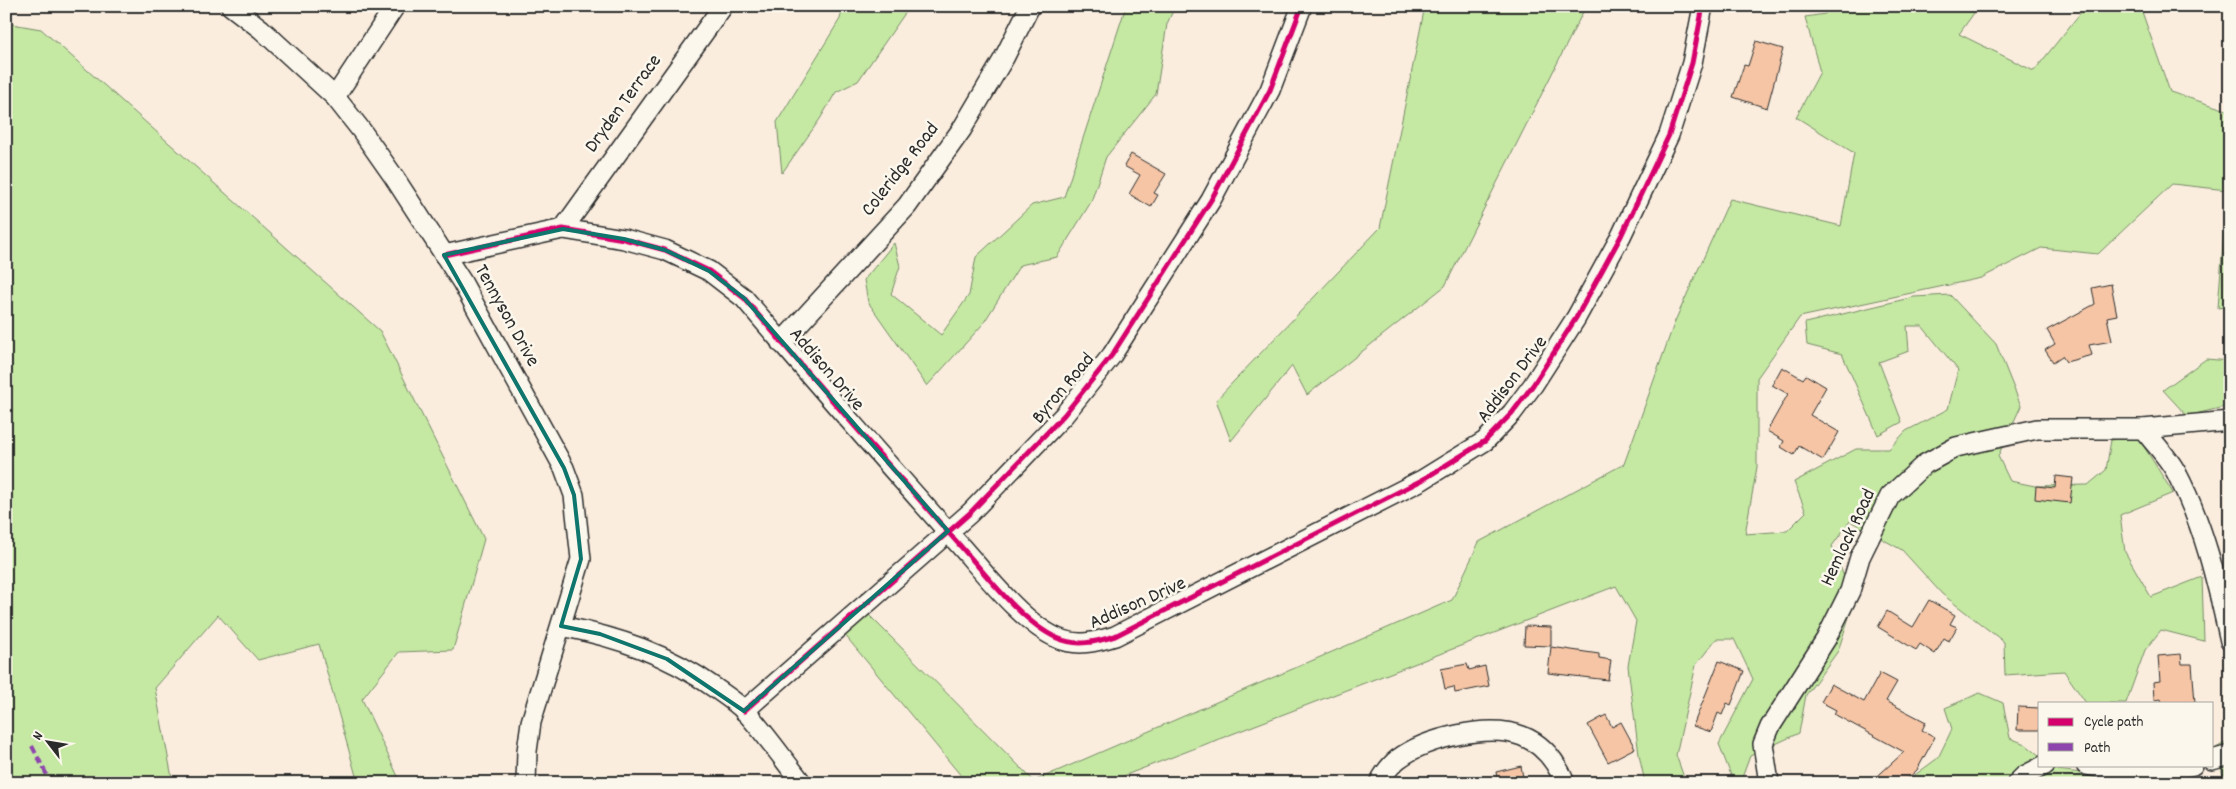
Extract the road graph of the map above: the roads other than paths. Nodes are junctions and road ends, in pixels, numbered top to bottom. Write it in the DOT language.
graph roads {
  1 [pos="231,6"];
  2 [pos="395,6"];
  3 [pos="723,6"];
  4 [pos="1030,6"];
  5 [pos="1302,6"];
  6 [pos="1703,6"];
  7 [pos="334,98"];
  8 [pos="563,229"];
  9 [pos="444,255"];
  10 [pos="781,342"];
  11 [pos="2230,421"];
  12 [pos="2143,429"];
  13 [pos="948,531"];
  14 [pos="561,626"];
  15 [pos="2230,641"];
  16 [pos="744,711"];
  17 [pos="2230,755"];
  18 [pos="2214,759"];
  19 [pos="2043,766"];
  20 [pos="2090,766"];
  21 [pos="2190,766"];
  22 [pos="526,783"];
  23 [pos="802,783"];
  24 [pos="1379,783"];
  25 [pos="1564,783"];
  26 [pos="1769,783"];
  27 [pos="2017,783"];
  1 -- 7 [label="street, Tennyson Drive"];
  2 -- 7 [label="street"];
  3 -- 8 [label="street, Dryden Terrace"];
  4 -- 10 [label="street, Coleridge Road"];
  5 -- 13 [label="street, Byron Road"];
  6 -- 13 [label="street, Addison Drive"];
  7 -- 9 [label="street, Tennyson Drive"];
  8 -- 9 [label="street, Addison Drive"];
  8 -- 10 [label="street, Addison Drive"];
  9 -- 14 [label="street, Tennyson Drive"];
  10 -- 13 [label="street, Addison Drive"];
  11 -- 12 [label="street, Hemlock Road"];
  12 -- 15 [label="street"];
  12 -- 26 [label="street, Hemlock Road"];
  13 -- 16 [label="street, Byron Road"];
  14 -- 16 [label="street"];
  14 -- 22 [label="street, Tennyson Drive"];
  16 -- 23 [label="street"];
  17 -- 18 [label="street"];
  19 -- 27 [label="street"];
  20 -- 21 [label="street"];
  24 -- 25 [label="street"];
}
